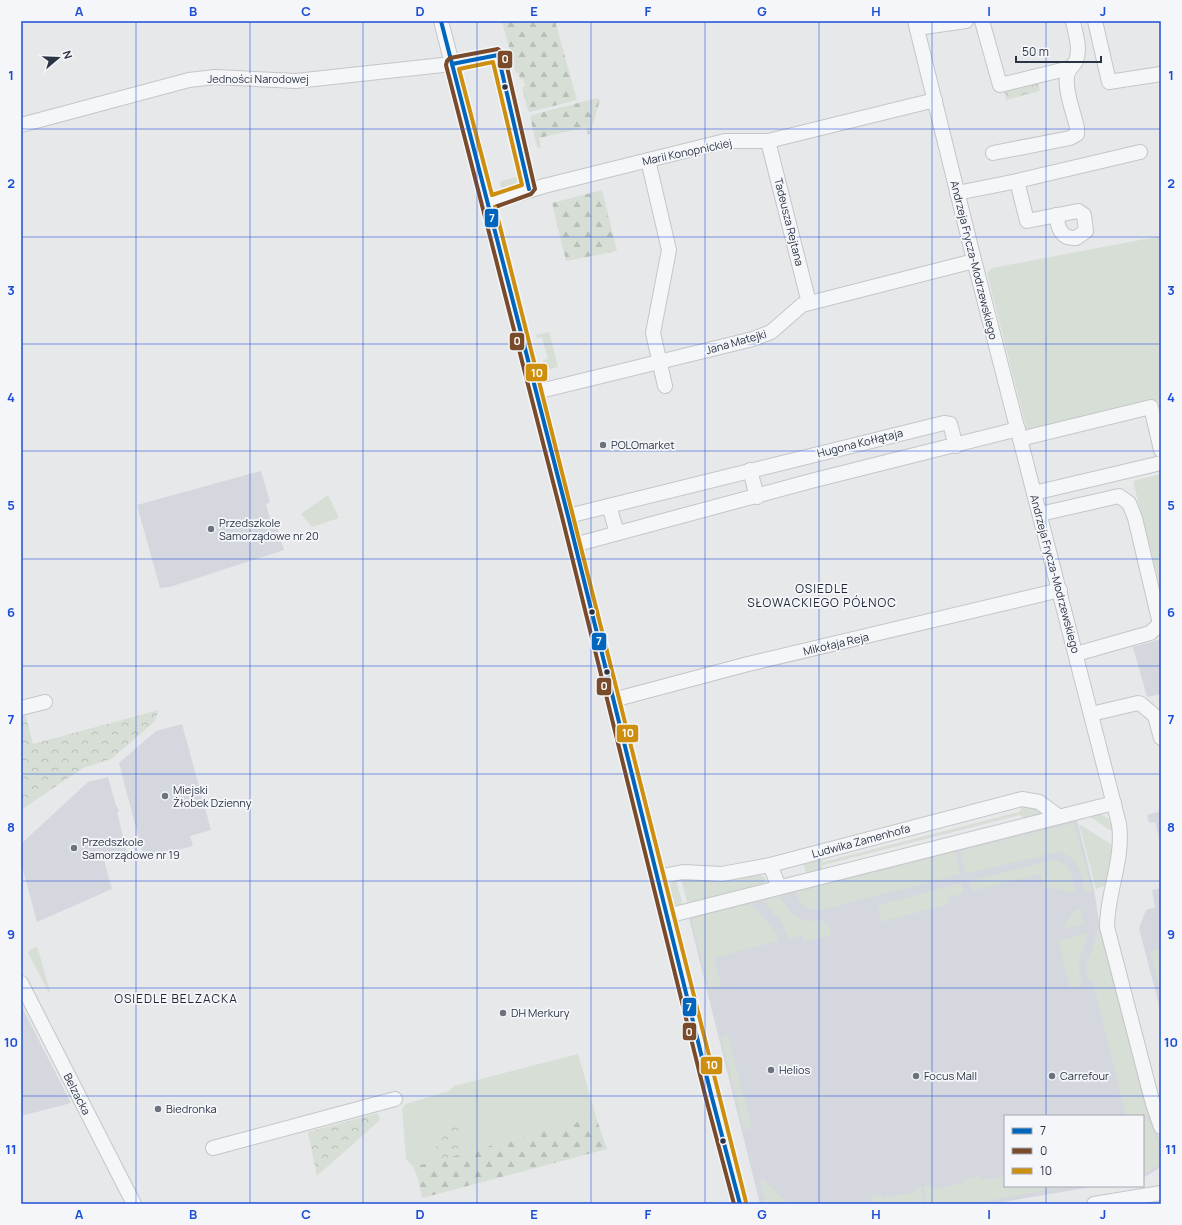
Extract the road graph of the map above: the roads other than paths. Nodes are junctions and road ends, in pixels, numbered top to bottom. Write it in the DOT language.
graph roads {
  1 [pos="441,21"];
  2 [pos="966,21"];
  3 [pos="982,21"];
  4 [pos="1072,21"];
  5 [pos="1095,21"];
  6 [pos="916,24"];
  7 [pos="452,64"];
  8 [pos="1070,68"];
  9 [pos="1161,74"];
  10 [pos="935,100"];
  11 [pos="21,125"];
  12 [pos="768,141"];
  13 [pos="1140,152"];
  14 [pos="993,153"];
  15 [pos="648,160"];
  16 [pos="1017,180"];
  17 [pos="958,193"];
  18 [pos="488,203"];
  19 [pos="1056,215"];
  20 [pos="974,261"];
  21 [pos="809,303"];
  22 [pos="658,361"];
  23 [pos="665,386"];
  24 [pos="536,392"];
  25 [pos="1019,434"];
  26 [pos="956,446"];
  27 [pos="1161,450"];
  28 [pos="1161,463"];
  29 [pos="750,470"];
  30 [pos="1034,493"];
  31 [pos="756,497"];
  32 [pos="610,506"];
  33 [pos="1040,514"];
  34 [pos="568,516"];
  35 [pos="617,534"];
  36 [pos="574,545"];
  37 [pos="1060,590"];
  38 [pos="1076,654"];
  39 [pos="613,700"];
  40 [pos="45,702"];
  41 [pos="21,708"];
  42 [pos="1091,714"];
  43 [pos="1158,715"];
  44 [pos="1161,738"];
  45 [pos="1114,803"];
  46 [pos="1058,816"];
  47 [pos="770,865"];
  48 [pos="657,877"];
  49 [pos="779,887"];
  50 [pos="667,916"];
  51 [pos="21,983"];
  52 [pos="395,1099"];
  53 [pos="1161,1127"];
  54 [pos="213,1148"];
  55 [pos="1161,1192"];
  56 [pos="134,1204"];
  57 [pos="740,1204"];
  58 [pos="1094,1204"];
  1 -- 7 [label="street"];
  2 -- 6 [label="street"];
  3 -- 8 [label="street"];
  4 -- 8 [label="street"];
  5 -- 9 [label="street"];
  6 -- 10 [label="street, Andrzeja Frycza-Modrzewskiego"];
  7 -- 11 [label="street, Jedności Narodowej"];
  7 -- 18 [label="street"];
  8 -- 14 [label="street"];
  10 -- 12 [label="street, Marii Konopnickiej"];
  10 -- 17 [label="street, Andrzeja Frycza-Modrzewskiego"];
  12 -- 15 [label="street, Marii Konopnickiej"];
  12 -- 21 [label="street, Tadeusza Rejtana"];
  13 -- 16 [label="street"];
  15 -- 18 [label="street, Marii Konopnickiej"];
  15 -- 22 [label="street"];
  16 -- 17 [label="street"];
  16 -- 19 [label="street"];
  17 -- 20 [label="street, Andrzeja Frycza-Modrzewskiego"];
  18 -- 24 [label="street"];
  20 -- 21 [label="street, Jana Matejki"];
  20 -- 25 [label="street, Andrzeja Frycza-Modrzewskiego"];
  21 -- 22 [label="street, Jana Matejki"];
  22 -- 23 [label="street"];
  22 -- 24 [label="street, Jana Matejki"];
  24 -- 34 [label="street"];
  25 -- 26 [label="street"];
  25 -- 27 [label="street"];
  25 -- 30 [label="street, Andrzeja Frycza-Modrzewskiego"];
  26 -- 29 [label="street, Hugona Kołłątaja"];
  26 -- 31 [label="street"];
  28 -- 30 [label="street"];
  29 -- 31 [label="street"];
  29 -- 32 [label="street, Hugona Kołłątaja"];
  30 -- 33 [label="street, Andrzeja Frycza-Modrzewskiego"];
  31 -- 35 [label="street"];
  32 -- 34 [label="street, Hugona Kołłątaja"];
  32 -- 35 [label="street"];
  33 -- 37 [label="street, Andrzeja Frycza-Modrzewskiego"];
  33 -- 38 [label="street"];
  34 -- 36 [label="street"];
  35 -- 36 [label="street"];
  36 -- 39 [label="street"];
  37 -- 38 [label="street, Andrzeja Frycza-Modrzewskiego"];
  37 -- 39 [label="street, Mikołaja Reja"];
  38 -- 42 [label="street, Andrzeja Frycza-Modrzewskiego"];
  39 -- 48 [label="street"];
  40 -- 41 [label="street"];
  42 -- 43 [label="street"];
  42 -- 45 [label="street, Andrzeja Frycza-Modrzewskiego"];
  43 -- 44 [label="street"];
  45 -- 46 [label="street"];
  45 -- 53 [label="street, Andrzeja Frycza-Modrzewskiego"];
  46 -- 47 [label="street, Ludwika Zamenhofa"];
  46 -- 49 [label="street"];
  47 -- 48 [label="street, Ludwika Zamenhofa"];
  47 -- 49 [label="street"];
  48 -- 50 [label="street"];
  49 -- 50 [label="street"];
  50 -- 57 [label="street"];
  51 -- 56 [label="street, Belzacka"];
  52 -- 54 [label="street"];
  55 -- 58 [label="street"];
}
